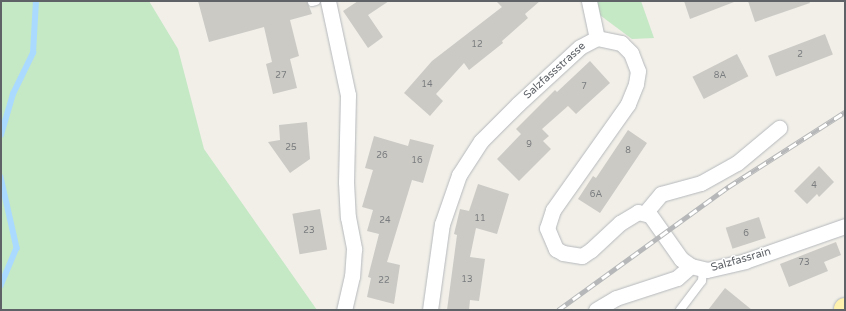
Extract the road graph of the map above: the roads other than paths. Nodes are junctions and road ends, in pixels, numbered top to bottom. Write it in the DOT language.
graph roads {
  1 [pos="589,1"];
  2 [pos="325,2"];
  3 [pos="597,38"];
  4 [pos="779,128"];
  5 [pos="645,213"];
  6 [pos="845,226"];
  7 [pos="697,268"];
  8 [pos="344,310"];
  9 [pos="430,310"];
  10 [pos="596,310"];
  11 [pos="680,310"];
  1 -- 3 [label="street"];
  2 -- 8 [label="street"];
  3 -- 5 [label="street, Salzfassstrasse"];
  3 -- 9 [label="street, Salzfassstrasse"];
  4 -- 5 [label="street"];
  5 -- 7 [label="street"];
  6 -- 7 [label="street, Salzfassrain"];
  7 -- 10 [label="street, Salzfassrain"];
  7 -- 11 [label="lane"];
}
